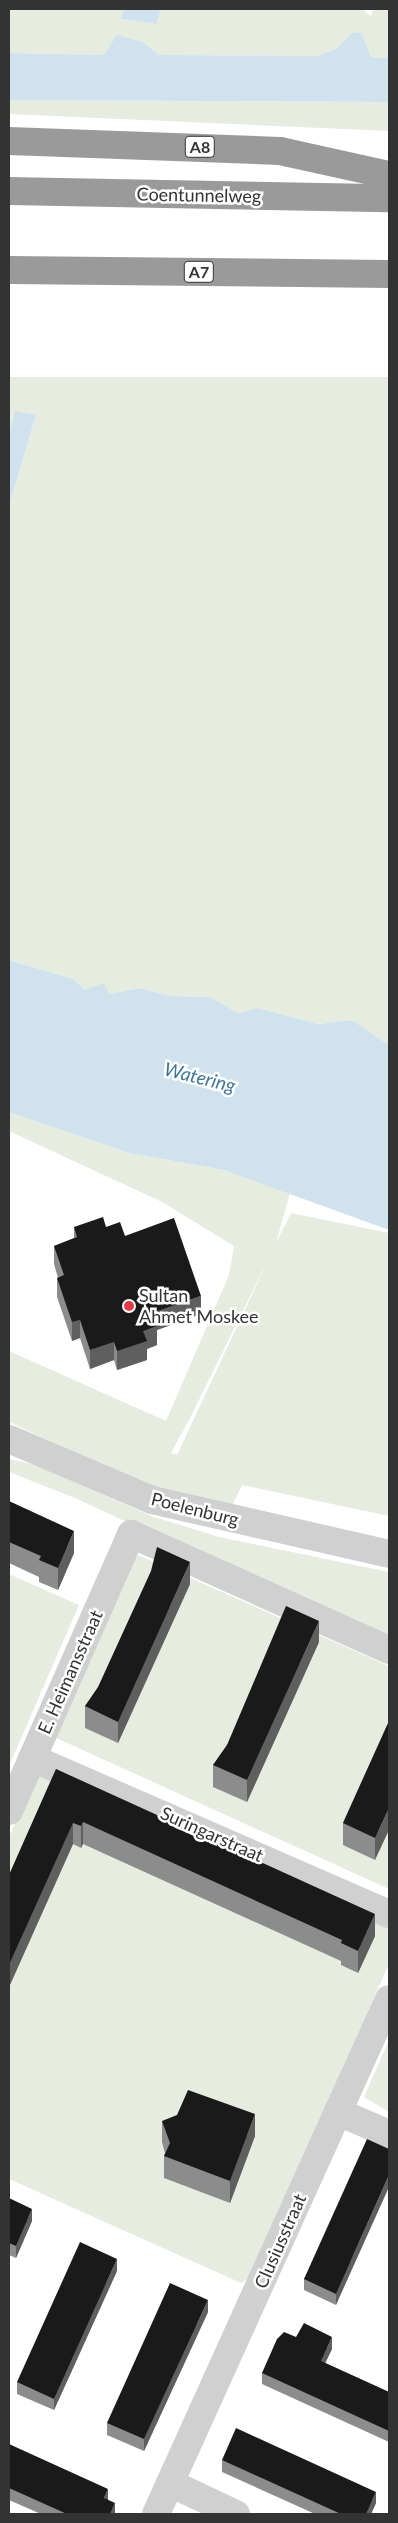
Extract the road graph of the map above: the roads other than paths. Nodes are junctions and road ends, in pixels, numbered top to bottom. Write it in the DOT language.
graph roads {
  1 [pos="9,141"];
  2 [pos="389,175"];
  3 [pos="9,191"];
  4 [pos="389,198"];
  5 [pos="9,270"];
  6 [pos="389,274"];
  7 [pos="9,1439"];
  8 [pos="389,1554"];
  9 [pos="389,1650"];
  10 [pos="32,1758"];
  11 [pos="9,1811"];
  12 [pos="389,1914"];
  13 [pos="389,1999"];
  14 [pos="338,2112"];
  15 [pos="389,2134"];
  16 [pos="170,2483"];
  17 [pos="156,2514"];
  18 [pos="236,2514"];
  1 -- 2 [label="highway, A8"];
  3 -- 4 [label="highway, Coentunnelweg"];
  5 -- 6 [label="highway, A7"];
  7 -- 8 [label="street, Poelenburg"];
  9 -- 10 [label="street, E. Heimansstraat"];
  10 -- 11 [label="street, E. Heimansstraat"];
  10 -- 12 [label="street, Suringarstraat"];
  13 -- 14 [label="street, Clusiusstraat"];
  14 -- 15 [label="street"];
  14 -- 16 [label="street, Clusiusstraat"];
  16 -- 17 [label="street, Clusiusstraat"];
  16 -- 18 [label="street"];
}
